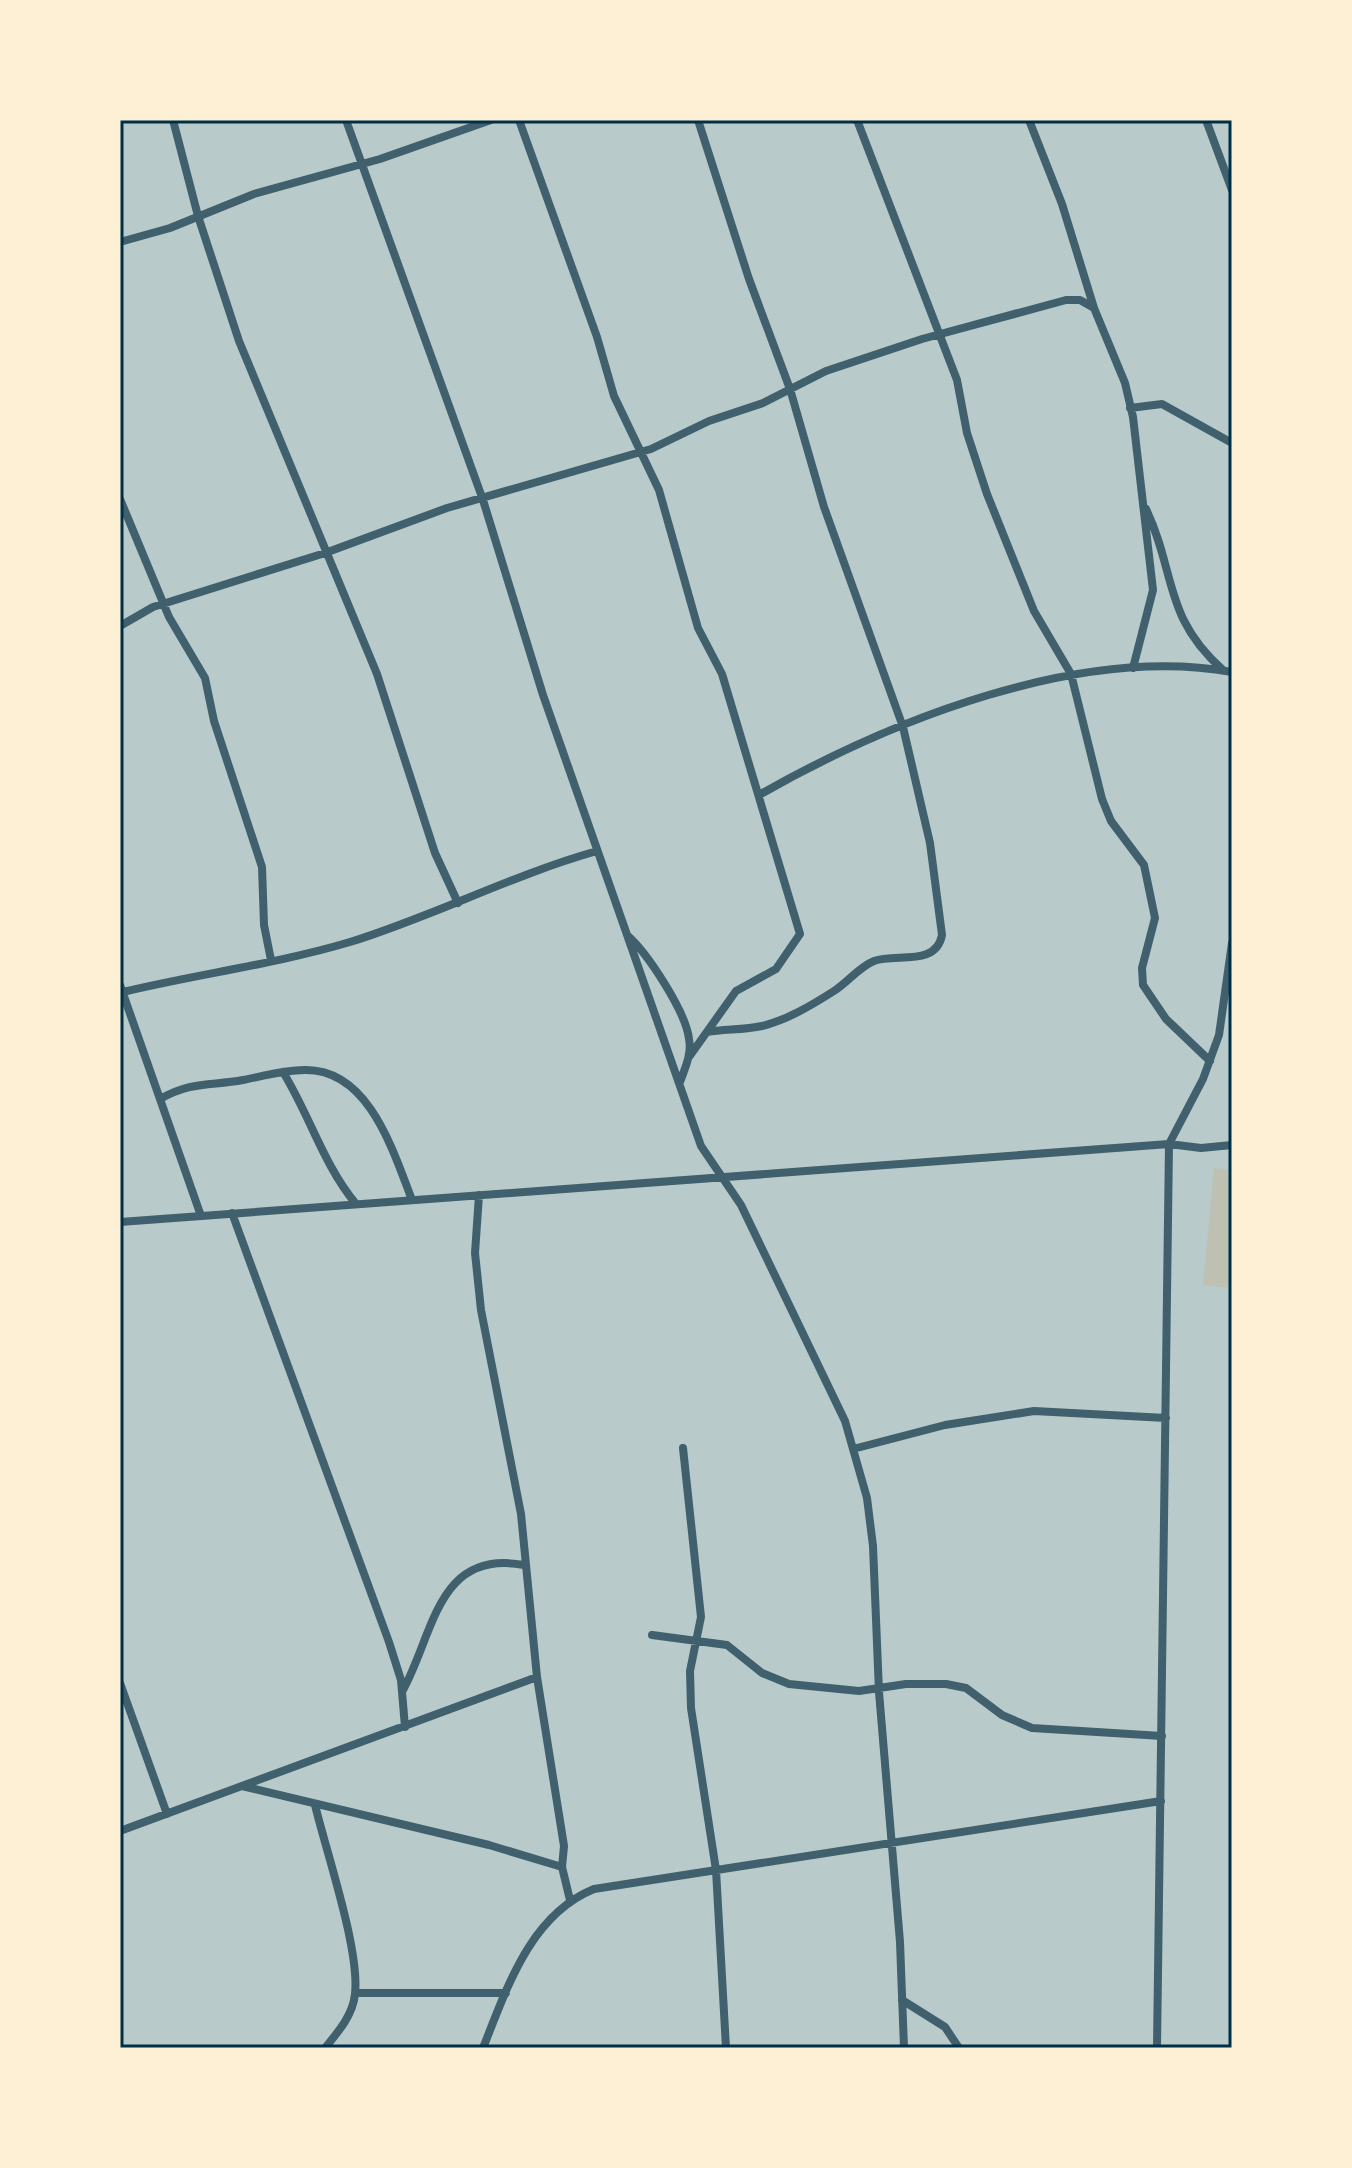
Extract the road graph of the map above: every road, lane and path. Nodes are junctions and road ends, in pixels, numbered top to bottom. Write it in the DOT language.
graph roads {
  1 [pos="173,120"];
  2 [pos="346,120"];
  3 [pos="491,120"];
  4 [pos="519,120"];
  5 [pos="698,120"];
  6 [pos="857,120"];
  7 [pos="1029,120"];
  8 [pos="1206,120"];
  9 [pos="361,164"];
  10 [pos="1232,190"];
  11 [pos="198,216"];
  12 [pos="120,242"];
  13 [pos="1094,308"];
  14 [pos="942,336"];
  15 [pos="790,389"];
  16 [pos="1130,408"];
  17 [pos="1232,443"];
  18 [pos="642,452"];
  19 [pos="482,497"];
  20 [pos="120,499"];
  21 [pos="1142,501"];
  22 [pos="325,553"];
  23 [pos="164,605"];
  24 [pos="120,626"];
  25 [pos="1133,668"];
  26 [pos="1228,671"];
  27 [pos="1071,674"];
  28 [pos="903,727"];
  29 [pos="759,795"];
  30 [pos="597,851"];
  31 [pos="458,903"];
  32 [pos="626,934"];
  33 [pos="1232,943"];
  34 [pos="271,960"];
  35 [pos="121,988"];
  36 [pos="707,1032"];
  37 [pos="689,1057"];
  38 [pos="1210,1061"];
  39 [pos="283,1072"];
  40 [pos="680,1083"];
  41 [pos="160,1099"];
  42 [pos="1169,1144"];
  43 [pos="1232,1145"];
  44 [pos="722,1176"];
  45 [pos="479,1195"];
  46 [pos="412,1200"];
  47 [pos="356,1204"];
  48 [pos="232,1213"];
  49 [pos="201,1216"];
  50 [pos="120,1222"];
  51 [pos="1166,1418"];
  52 [pos="683,1448"];
  53 [pos="853,1449"];
  54 [pos="524,1565"];
  55 [pos="652,1635"];
  56 [pos="698,1640"];
  57 [pos="537,1677"];
  58 [pos="120,1683"];
  59 [pos="879,1689"];
  60 [pos="403,1690"];
  61 [pos="405,1727"];
  62 [pos="1162,1736"];
  63 [pos="242,1786"];
  64 [pos="1161,1801"];
  65 [pos="315,1805"];
  66 [pos="167,1814"];
  67 [pos="120,1831"];
  68 [pos="889,1843"];
  69 [pos="562,1867"];
  70 [pos="716,1870"];
  71 [pos="570,1900"];
  72 [pos="355,1993"];
  73 [pos="506,1993"];
  74 [pos="902,2000"];
  75 [pos="325,2048"];
  76 [pos="483,2048"];
  77 [pos="726,2048"];
  78 [pos="904,2048"];
  79 [pos="959,2048"];
  80 [pos="1157,2048"];
  1 -- 11 [label="street"];
  2 -- 9 [label="street"];
  3 -- 9 [label="street"];
  4 -- 18 [label="street"];
  5 -- 15 [label="street"];
  6 -- 14 [label="street"];
  7 -- 13 [label="street"];
  8 -- 10 [label="street"];
  9 -- 11 [label="street"];
  9 -- 19 [label="street"];
  11 -- 12 [label="street"];
  11 -- 22 [label="street"];
  13 -- 14 [label="street"];
  13 -- 16 [label="street"];
  14 -- 15 [label="street"];
  14 -- 27 [label="street"];
  15 -- 18 [label="street"];
  15 -- 28 [label="street"];
  16 -- 17 [label="street"];
  16 -- 21 [label="street"];
  18 -- 19 [label="street"];
  18 -- 29 [label="street"];
  19 -- 22 [label="street"];
  19 -- 30 [label="street"];
  20 -- 23 [label="street"];
  21 -- 25 [label="street"];
  21 -- 26 [label="street"];
  22 -- 23 [label="street"];
  22 -- 31 [label="street"];
  23 -- 24 [label="street"];
  23 -- 34 [label="street"];
  25 -- 26 [label="street"];
  25 -- 27 [label="street"];
  27 -- 28 [label="street"];
  27 -- 38 [label="street"];
  28 -- 29 [label="street"];
  28 -- 36 [label="street"];
  29 -- 36 [label="street"];
  30 -- 31 [label="street"];
  30 -- 32 [label="street"];
  31 -- 34 [label="street"];
  32 -- 37 [label="street"];
  32 -- 40 [label="street"];
  33 -- 38 [label="street"];
  34 -- 35 [label="street"];
  35 -- 41 [label="street"];
  36 -- 37 [label="street"];
  37 -- 40 [label="street"];
  38 -- 42 [label="street"];
  39 -- 41 [label="street"];
  39 -- 46 [label="street"];
  39 -- 47 [label="street"];
  40 -- 44 [label="street"];
  41 -- 49 [label="street"];
  42 -- 43 [label="street"];
  42 -- 44 [label="street"];
  42 -- 51 [label="street"];
  44 -- 45 [label="street"];
  44 -- 53 [label="street"];
  45 -- 46 [label="street"];
  45 -- 54 [label="street"];
  46 -- 47 [label="street"];
  47 -- 48 [label="street"];
  48 -- 49 [label="street"];
  48 -- 60 [label="street"];
  49 -- 50 [label="street"];
  51 -- 53 [label="street"];
  51 -- 62 [label="street"];
  52 -- 56 [label="street"];
  53 -- 59 [label="street"];
  54 -- 57 [label="street"];
  54 -- 60 [label="street"];
  55 -- 56 [label="street"];
  56 -- 59 [label="street"];
  56 -- 70 [label="street"];
  57 -- 61 [label="street"];
  57 -- 69 [label="street"];
  58 -- 66 [label="street"];
  59 -- 62 [label="street"];
  59 -- 68 [label="street"];
  60 -- 61 [label="street"];
  61 -- 63 [label="street"];
  62 -- 64 [label="street"];
  63 -- 65 [label="street"];
  63 -- 66 [label="street"];
  64 -- 68 [label="street"];
  64 -- 80 [label="street"];
  65 -- 69 [label="street"];
  65 -- 72 [label="street"];
  66 -- 67 [label="street"];
  68 -- 70 [label="street"];
  68 -- 74 [label="street"];
  69 -- 71 [label="street"];
  70 -- 71 [label="street"];
  70 -- 77 [label="street"];
  71 -- 73 [label="street"];
  72 -- 73 [label="street"];
  72 -- 75 [label="street"];
  73 -- 76 [label="street"];
  74 -- 78 [label="street"];
  74 -- 79 [label="street"];
}
